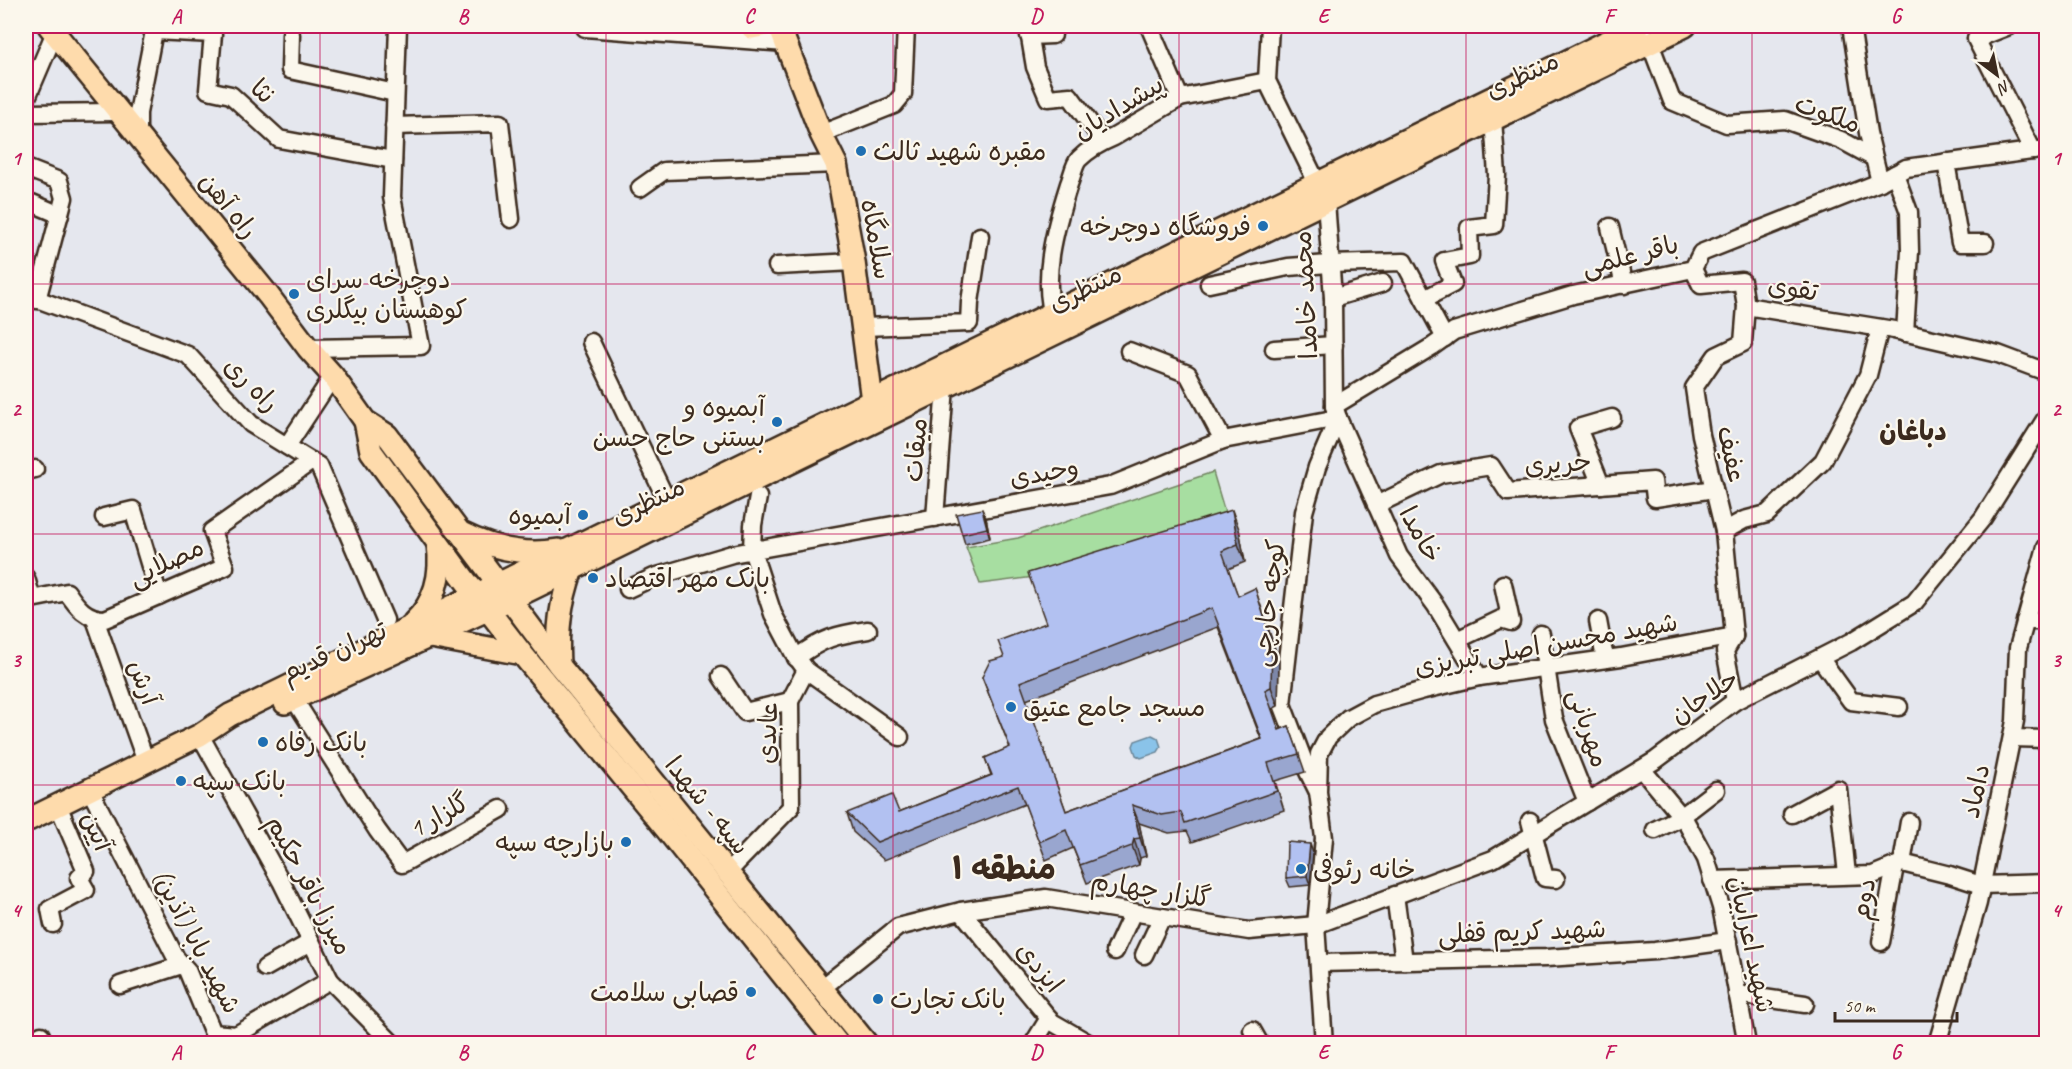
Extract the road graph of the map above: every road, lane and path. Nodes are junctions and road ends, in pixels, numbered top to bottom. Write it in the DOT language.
graph roads {
  1 [pos="398,26"];
  2 [pos="751,26"];
  3 [pos="762,26"];
  4 [pos="906,26"];
  5 [pos="1149,26"];
  6 [pos="1270,26"];
  7 [pos="1685,26"];
  8 [pos="1851,26"];
  9 [pos="2009,26"];
  10 [pos="158,28"];
  11 [pos="585,28"];
  12 [pos="52,29"];
  13 [pos="1029,31"];
  14 [pos="1642,31"];
  15 [pos="291,34"];
  16 [pos="783,34"];
  17 [pos="1053,35"];
  18 [pos="1267,81"];
  19 [pos="395,93"];
  20 [pos="1180,98"];
  21 [pos="26,100"];
  22 [pos="118,112"];
  23 [pos="26,113"];
  24 [pos="1493,119"];
  25 [pos="394,126"];
  26 [pos="821,134"];
  27 [pos="138,136"];
  28 [pos="1103,141"];
  29 [pos="2040,151"];
  30 [pos="1874,158"];
  31 [pos="393,160"];
  32 [pos="1946,162"];
  33 [pos="836,164"];
  34 [pos="26,168"];
  35 [pos="1887,178"];
  36 [pos="640,188"];
  37 [pos="1321,192"];
  38 [pos="32,203"];
  39 [pos="60,215"];
  40 [pos="512,219"];
  41 [pos="1610,227"];
  42 [pos="980,236"];
  43 [pos="1985,243"];
  44 [pos="854,262"];
  45 [pos="1329,264"];
  46 [pos="777,266"];
  47 [pos="1693,269"];
  48 [pos="1383,283"];
  49 [pos="1209,284"];
  50 [pos="1624,285"];
  51 [pos="31,298"];
  52 [pos="1333,298"];
  53 [pos="1424,299"];
  54 [pos="1746,306"];
  55 [pos="1055,322"];
  56 [pos="864,327"];
  57 [pos="1880,328"];
  58 [pos="1905,333"];
  59 [pos="1445,338"];
  60 [pos="591,342"];
  61 [pos="1334,345"];
  62 [pos="308,348"];
  63 [pos="1274,349"];
  64 [pos="1129,351"];
  65 [pos="2046,372"];
  66 [pos="333,376"];
  67 [pos="945,387"];
  68 [pos="872,401"];
  69 [pos="1336,412"];
  70 [pos="1612,418"];
  71 [pos="2046,418"];
  72 [pos="365,422"];
  73 [pos="1223,440"];
  74 [pos="287,446"];
  75 [pos="312,461"];
  76 [pos="1602,485"];
  77 [pos="1714,489"];
  78 [pos="758,497"];
  79 [pos="667,501"];
  80 [pos="1376,505"];
  81 [pos="104,517"];
  82 [pos="935,518"];
  83 [pos="1724,531"];
  84 [pos="458,532"];
  85 [pos="438,544"];
  86 [pos="573,547"];
  87 [pos="2046,547"];
  88 [pos="752,550"];
  89 [pos="572,569"];
  90 [pos="26,578"];
  91 [pos="1503,584"];
  92 [pos="628,589"];
  93 [pos="504,592"];
  94 [pos="159,596"];
  95 [pos="28,599"];
  96 [pos="482,602"];
  97 [pos="94,619"];
  98 [pos="385,620"];
  99 [pos="1598,621"];
  100 [pos="2025,621"];
  101 [pos="2046,621"];
  102 [pos="409,627"];
  103 [pos="868,630"];
  104 [pos="1541,634"];
  105 [pos="1734,636"];
  106 [pos="430,637"];
  107 [pos="1457,640"];
  108 [pos="522,654"];
  109 [pos="1820,658"];
  110 [pos="1605,659"];
  111 [pos="801,664"];
  112 [pos="560,665"];
  113 [pos="1546,668"];
  114 [pos="722,676"];
  115 [pos="1479,677"];
  116 [pos="294,699"];
  117 [pos="790,701"];
  118 [pos="1735,701"];
  119 [pos="1899,706"];
  120 [pos="200,735"];
  121 [pos="900,737"];
  122 [pos="2012,738"];
  123 [pos="2046,739"];
  124 [pos="146,762"];
  125 [pos="1642,769"];
  126 [pos="90,790"];
  127 [pos="1716,790"];
  128 [pos="1318,792"];
  129 [pos="1587,802"];
  130 [pos="58,805"];
  131 [pos="501,809"];
  132 [pos="1792,814"];
  133 [pos="1681,817"];
  134 [pos="26,821"];
  135 [pos="1910,822"];
  136 [pos="1531,828"];
  137 [pos="1655,830"];
  138 [pos="1898,865"];
  139 [pos="728,872"];
  140 [pos="1847,875"];
  141 [pos="1556,879"];
  142 [pos="1712,880"];
  143 [pos="2046,883"];
  144 [pos="1981,885"];
  145 [pos="1395,895"];
  146 [pos="961,911"];
  147 [pos="1133,912"];
  148 [pos="1162,916"];
  149 [pos="53,924"];
  150 [pos="1316,925"];
  151 [pos="1728,941"];
  152 [pos="312,942"];
  153 [pos="1881,942"];
  154 [pos="1115,951"];
  155 [pos="1144,955"];
  156 [pos="1404,961"];
  157 [pos="1318,963"];
  158 [pos="182,965"];
  159 [pos="265,968"];
  160 [pos="330,980"];
  161 [pos="120,985"];
  162 [pos="822,988"];
  163 [pos="1737,994"];
  164 [pos="1805,1004"];
  165 [pos="1049,1018"];
  166 [pos="393,1044"];
  167 [pos="838,1044"];
  168 [pos="867,1044"];
  169 [pos="1033,1044"];
  170 [pos="1090,1044"];
  171 [pos="1324,1044"];
  172 [pos="1747,1044"];
  173 [pos="1937,1044"];
  1 -- 19 [label="street"];
  2 -- 3 [label="main road"];
  4 -- 26 [label="street"];
  5 -- 20 [label="street"];
  6 -- 18 [label="street"];
  7 -- 14 [label="main road, منتظری"];
  8 -- 30 [label="street"];
  9 -- 29 [label="street"];
  10 -- 27 [label="street"];
  10 -- 31 [label="street, نثا"];
  11 -- 16 [label="street"];
  12 -- 21 [label="street"];
  12 -- 22 [label="main road, راه آهن"];
  13 -- 17 [label="street"];
  13 -- 28 [label="street"];
  14 -- 24 [label="main road, منتظری"];
  14 -- 30 [label="street, ملکوت"];
  14 -- 37 [label="main road, منتظری"];
  15 -- 19 [label="street"];
  16 -- 26 [label="main road, سلامگاه"];
  18 -- 20 [label="street, پیشدادیان"];
  18 -- 37 [label="street"];
  19 -- 25 [label="street"];
  20 -- 28 [label="street, پیشدادیان"];
  22 -- 23 [label="street"];
  22 -- 27 [label="main road, راه آهن"];
  24 -- 37 [label="main road, منتظری"];
  24 -- 53 [label="street"];
  25 -- 31 [label="street"];
  25 -- 40 [label="street"];
  26 -- 33 [label="main road, سلامگاه"];
  27 -- 62 [label="main road, راه آهن"];
  28 -- 55 [label="street, پیشدادیان"];
  29 -- 32 [label="street, باقر علمی"];
  30 -- 35 [label="street"];
  31 -- 62 [label="street"];
  32 -- 35 [label="street, باقر علمی"];
  32 -- 43 [label="street"];
  33 -- 36 [label="street"];
  33 -- 44 [label="main road, سلامگاه"];
  34 -- 39 [label="street"];
  35 -- 47 [label="street, باقر علمی"];
  35 -- 58 [label="street"];
  37 -- 45 [label="street, محمد خامدا"];
  37 -- 55 [label="main road, منتظری"];
  38 -- 39 [label="street"];
  39 -- 51 [label="street"];
  41 -- 50 [label="street"];
  42 -- 56 [label="street"];
  44 -- 46 [label="street"];
  44 -- 56 [label="main road, سلامگاه"];
  45 -- 49 [label="street"];
  45 -- 52 [label="street, محمد خامدا"];
  45 -- 53 [label="street"];
  47 -- 50 [label="street, باقر علمی"];
  47 -- 54 [label="street, تقوی"];
  48 -- 52 [label="street"];
  50 -- 59 [label="street, باقر علمی"];
  51 -- 74 [label="street, راه ری"];
  52 -- 61 [label="street, محمد خامدا"];
  53 -- 59 [label="street"];
  54 -- 57 [label="street, تقوی"];
  54 -- 77 [label="street, عفیف"];
  55 -- 67 [label="main road, منتظری"];
  55 -- 68 [label="main road, منتظری"];
  56 -- 68 [label="main road, سلامگاه"];
  57 -- 58 [label="street, تقوی"];
  57 -- 83 [label="street"];
  58 -- 65 [label="street, تقوی"];
  59 -- 69 [label="street, باقر علمی"];
  60 -- 79 [label="street"];
  61 -- 63 [label="street"];
  61 -- 69 [label="street, محمد خامدا"];
  62 -- 66 [label="main road, راه آهن"];
  64 -- 73 [label="street"];
  66 -- 72 [label="main road, راه آهن"];
  66 -- 74 [label="street"];
  67 -- 82 [label="street, میقات"];
  67 -- 89 [label="main road, منتظری"];
  68 -- 79 [label="main road, منتظری"];
  69 -- 73 [label="street, وحیدی"];
  69 -- 80 [label="street, خامدا"];
  69 -- 128 [label="street, کوچه جارچی"];
  70 -- 76 [label="street"];
  71 -- 109 [label="street, حلاجان"];
  72 -- 84 [label="main road, راه آهن"];
  72 -- 85 [label="main road, راه آهن"];
  73 -- 82 [label="street, وحیدی"];
  74 -- 75 [label="street, راه ری"];
  75 -- 94 [label="street, مصلایی"];
  75 -- 98 [label="street, راه ری"];
  76 -- 77 [label="street, حریری"];
  76 -- 80 [label="street, حریری"];
  77 -- 83 [label="street, عفیف"];
  78 -- 88 [label="street"];
  79 -- 86 [label="main road, منتظری"];
  80 -- 107 [label="street, خامدا"];
  81 -- 94 [label="street"];
  82 -- 88 [label="street, وحیدی"];
  83 -- 105 [label="street, عفیف"];
  84 -- 86 [label="main road"];
  84 -- 93 [label="main road, راه آهن"];
  85 -- 96 [label="main road, راه آهن"];
  85 -- 102 [label="main road"];
  86 -- 93 [label="main road, منتظری"];
  87 -- 100 [label="street, داماد"];
  88 -- 92 [label="street, وحیدی"];
  88 -- 111 [label="street"];
  89 -- 93 [label="main road, منتظری"];
  89 -- 112 [label="main road"];
  90 -- 95 [label="street"];
  91 -- 107 [label="street"];
  93 -- 96 [label="main road"];
  93 -- 112 [label="main road, سپه - شهدا"];
  94 -- 97 [label="street, مصلایی"];
  95 -- 97 [label="street"];
  96 -- 102 [label="main road, تهران قدیم"];
  96 -- 106 [label="main road, تهران قدیم"];
  96 -- 108 [label="main road, سپه - شهدا"];
  97 -- 124 [label="street, آرش"];
  99 -- 110 [label="street"];
  100 -- 101 [label="street"];
  100 -- 122 [label="street, داماد"];
  102 -- 120 [label="main road, تهران قدیم"];
  103 -- 111 [label="street"];
  104 -- 113 [label="street, مهربانی"];
  105 -- 110 [label="street, شهید محسن اصلی تبریزی"];
  105 -- 118 [label="street, عفیف"];
  106 -- 108 [label="main road"];
  106 -- 116 [label="main road, تهران قدیم"];
  107 -- 115 [label="street, خامدا"];
  108 -- 167 [label="main road, سپه - شهدا"];
  109 -- 118 [label="street, حلاجان"];
  109 -- 119 [label="street"];
  110 -- 113 [label="street, شهید محسن اصلی تبریزی"];
  111 -- 117 [label="street, عابدی"];
  111 -- 121 [label="street"];
  112 -- 139 [label="main road, سپه - شهدا"];
  113 -- 115 [label="street, شهید محسن اصلی تبریزی"];
  113 -- 129 [label="street, مهربانی"];
  114 -- 117 [label="street"];
  115 -- 128 [label="street, شهید محسن اصلی تبریزی"];
  116 -- 120 [label="main road, تهران قدیم"];
  116 -- 131 [label="street, گلزار 1"];
  117 -- 139 [label="street, عابدی"];
  118 -- 125 [label="street, حلاجان"];
  120 -- 124 [label="main road, تهران قدیم"];
  120 -- 152 [label="street, میرزا باقر حکیم"];
  122 -- 123 [label="street"];
  122 -- 144 [label="street, داماد"];
  124 -- 126 [label="main road, تهران قدیم"];
  125 -- 129 [label="street, حلاجان"];
  125 -- 133 [label="street, شهید اعرابیان"];
  126 -- 130 [label="main road, تهران قدیم"];
  126 -- 158 [label="street, شهید بابا (آذین)"];
  127 -- 133 [label="street"];
  128 -- 150 [label="street"];
  129 -- 136 [label="street, حلاجان"];
  130 -- 134 [label="main road, تهران قدیم"];
  130 -- 149 [label="street, آیین"];
  132 -- 140 [label="street"];
  133 -- 137 [label="street"];
  133 -- 142 [label="street, شهید اعرابیان"];
  135 -- 138 [label="street, دوم"];
  136 -- 141 [label="street"];
  136 -- 145 [label="street, حلاجان"];
  138 -- 140 [label="street"];
  138 -- 144 [label="street"];
  138 -- 153 [label="street, دوم"];
  139 -- 162 [label="main road, سپه - شهدا"];
  140 -- 142 [label="street"];
  142 -- 151 [label="street, شهید اعرابیان"];
  143 -- 144 [label="street"];
  144 -- 173 [label="street, داماد"];
  145 -- 150 [label="street, حلاجان"];
  145 -- 156 [label="street"];
  146 -- 147 [label="street, گلزار چهارم"];
  146 -- 162 [label="street, گلزار چهارم"];
  146 -- 165 [label="street, ایزدی"];
  147 -- 148 [label="street, گلزار چهارم"];
  147 -- 154 [label="street"];
  148 -- 150 [label="street, گلزار چهارم"];
  148 -- 155 [label="street"];
  150 -- 157 [label="street"];
  151 -- 156 [label="street, شهید کریم قفلی"];
  151 -- 163 [label="street, شهید اعرابیان"];
  152 -- 159 [label="street"];
  152 -- 160 [label="street, میرزا باقر حکیم"];
  156 -- 157 [label="street, شهید کریم قفلی"];
  157 -- 171 [label="street"];
  158 -- 160 [label="street, شهید بابا (آذین)"];
  158 -- 161 [label="street"];
  160 -- 166 [label="street, میرزا باقر حکیم"];
  162 -- 168 [label="main road, سپه - شهدا"];
  163 -- 164 [label="street"];
  163 -- 172 [label="street, شهید اعرابیان"];
  165 -- 169 [label="street"];
  165 -- 170 [label="street, ایزدی"];
}
